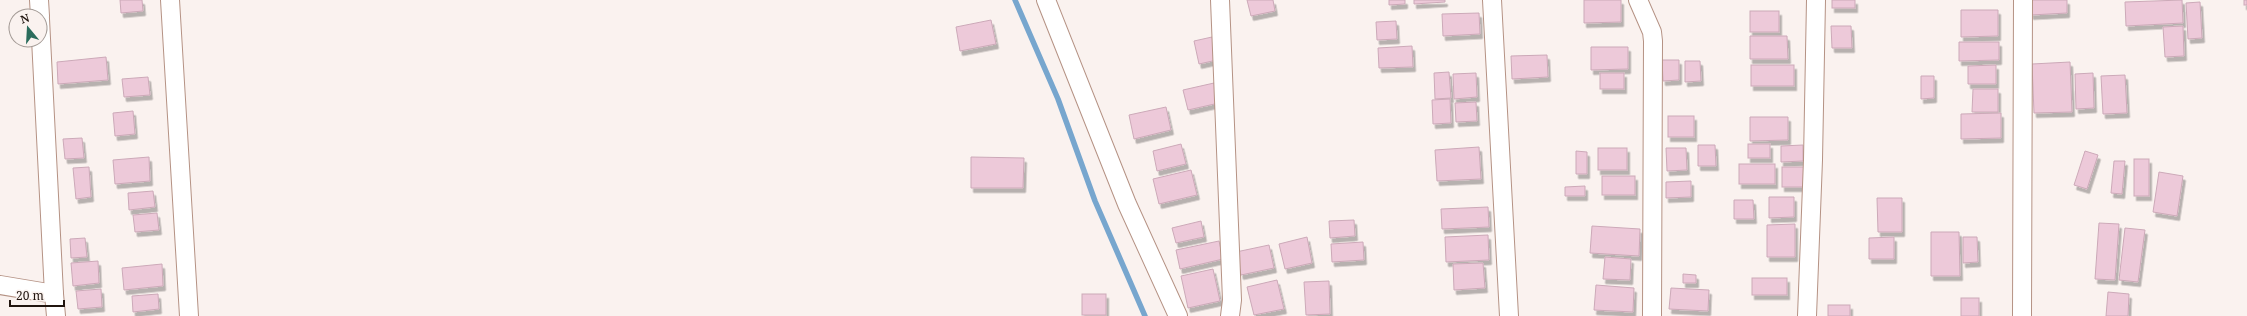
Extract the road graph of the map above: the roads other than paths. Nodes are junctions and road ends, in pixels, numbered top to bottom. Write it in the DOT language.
graph roads {
  1 [pos="170,0"];
  2 [pos="1046,0"];
  3 [pos="1220,0"];
  4 [pos="1492,0"];
  5 [pos="1638,0"];
  6 [pos="1816,0"];
  7 [pos="2022,0"];
  8 [pos="41,48"];
  9 [pos="0,286"];
  10 [pos="54,294"];
  11 [pos="56,316"];
  12 [pos="189,316"];
  13 [pos="1178,316"];
  14 [pos="1230,316"];
  15 [pos="1509,316"];
  16 [pos="1652,316"];
  17 [pos="1807,316"];
  18 [pos="2022,316"];
  1 -- 12 [label="street"];
  2 -- 13 [label="street"];
  3 -- 14 [label="street"];
  4 -- 15 [label="street"];
  5 -- 16 [label="street"];
  6 -- 17 [label="street"];
  7 -- 18 [label="street"];
  8 -- 10 [label="street"];
  9 -- 10 [label="street"];
  10 -- 11 [label="street"];
}
